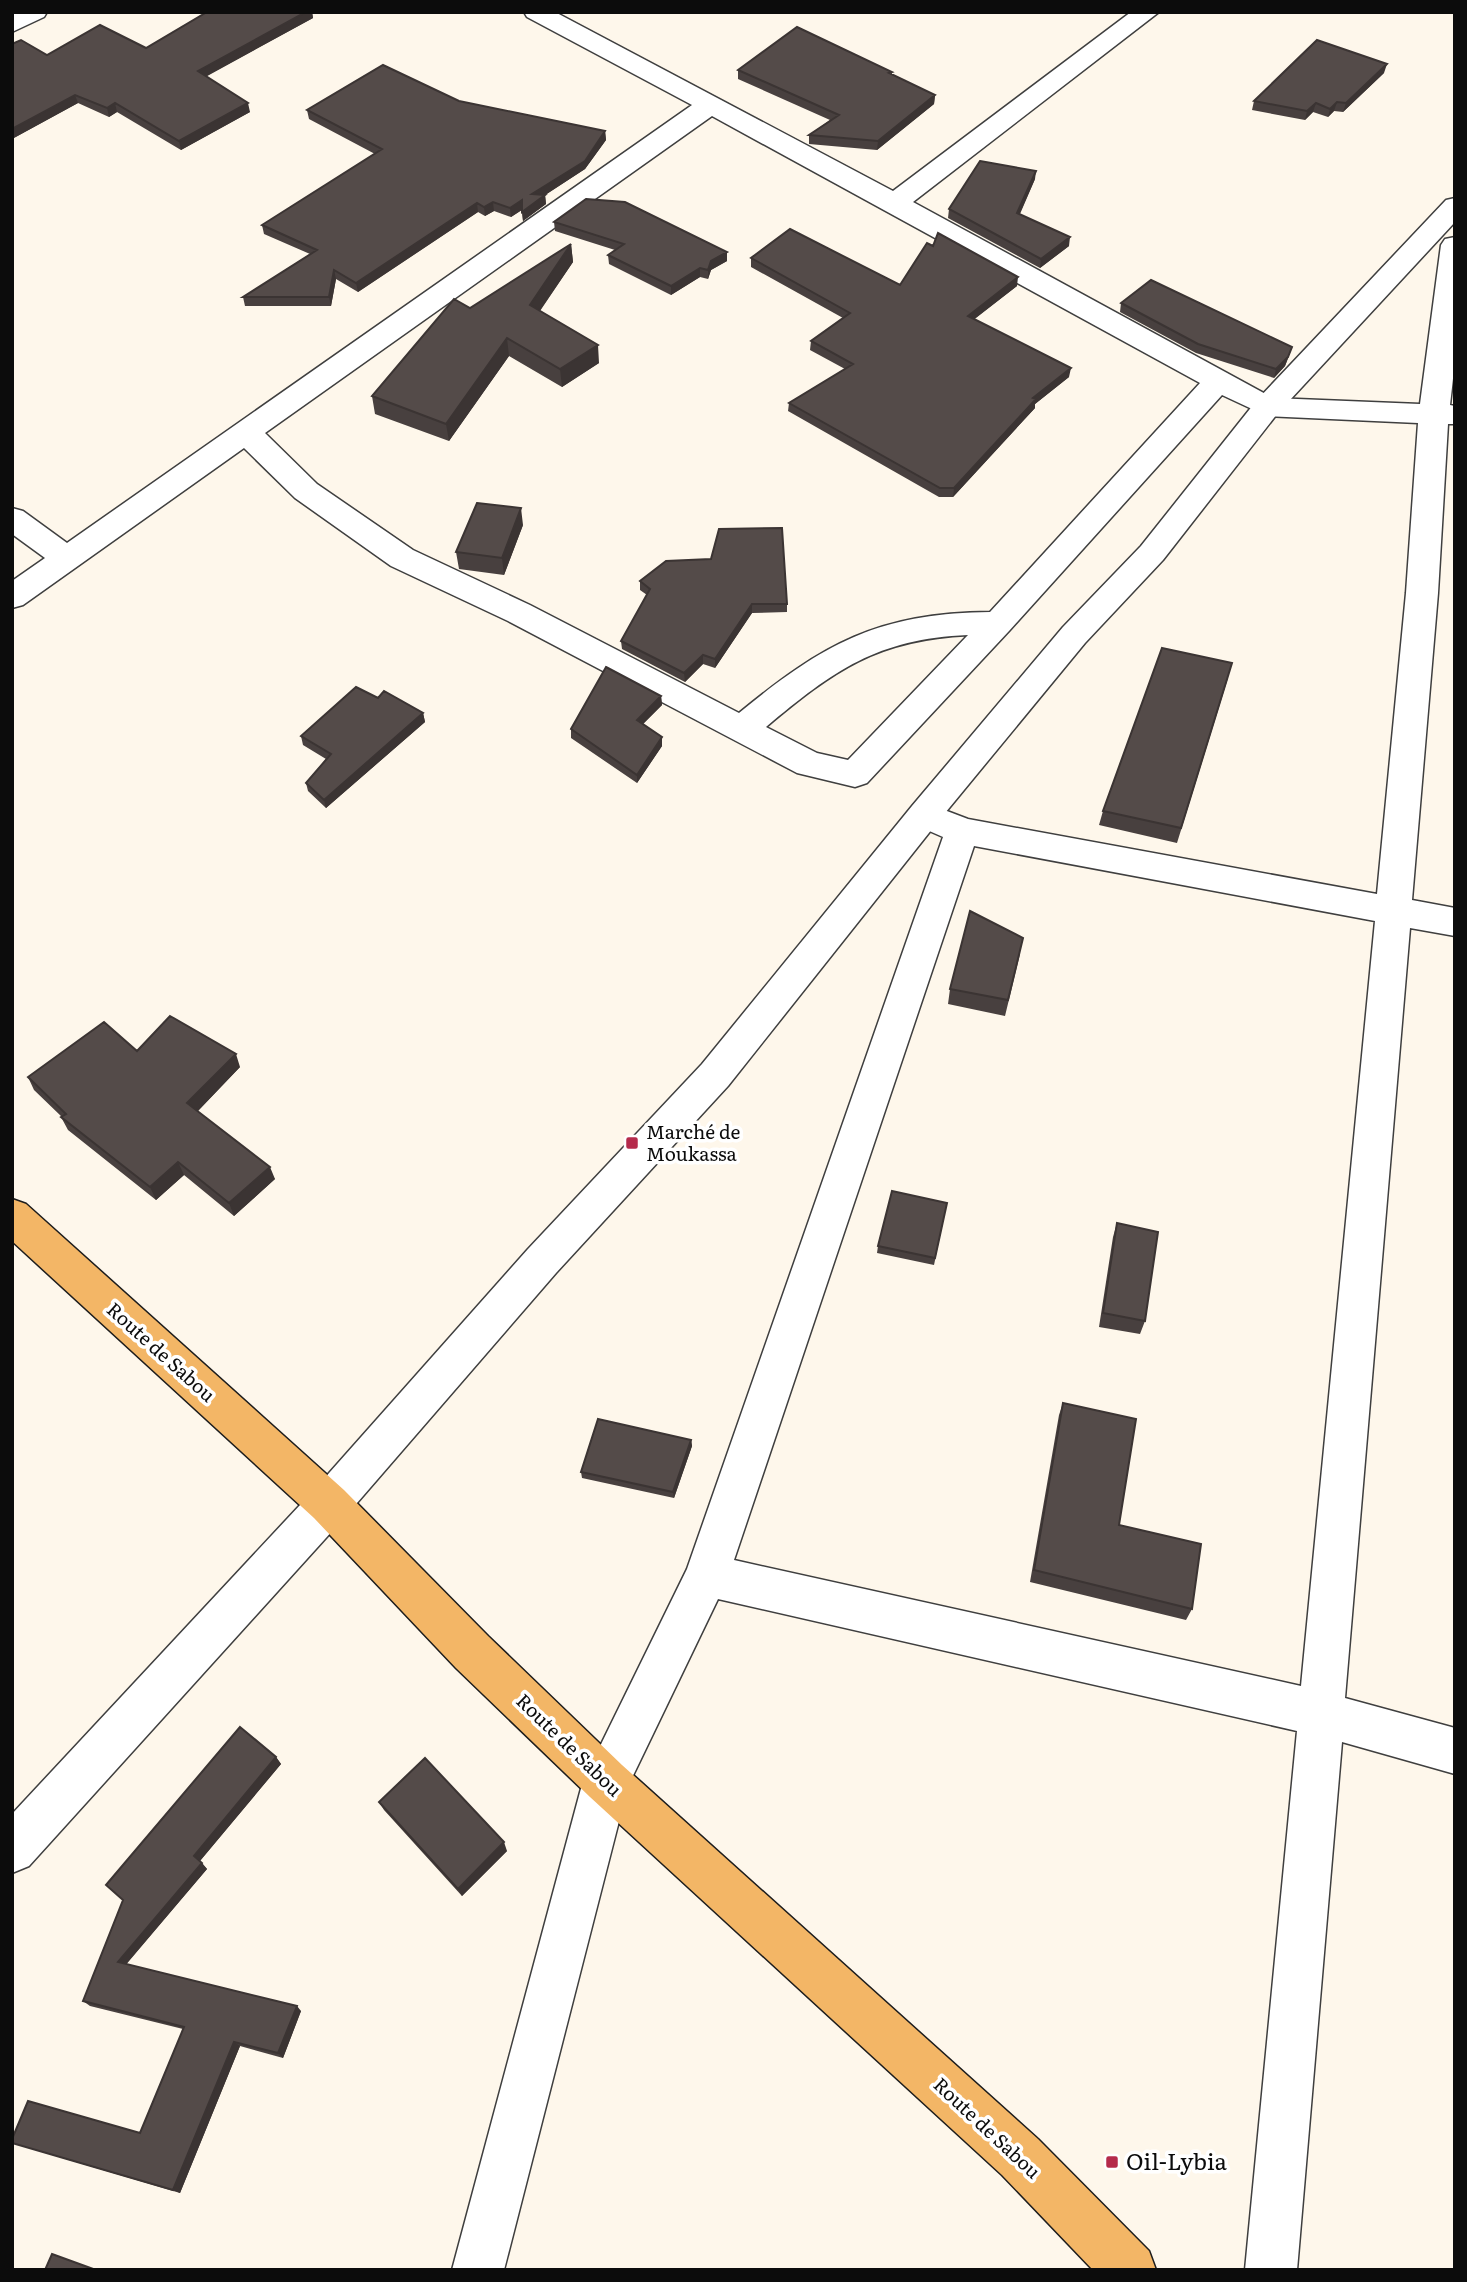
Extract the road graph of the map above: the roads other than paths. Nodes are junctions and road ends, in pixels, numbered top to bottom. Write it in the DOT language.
graph roads {
  1 [pos="35,12"];
  2 [pos="536,12"];
  3 [pos="1147,12"];
  4 [pos="12,25"];
  5 [pos="710,105"];
  6 [pos="895,203"];
  7 [pos="1455,206"];
  8 [pos="1455,245"];
  9 [pos="1219,380"];
  10 [pos="1267,407"];
  11 [pos="1444,414"];
  12 [pos="245,431"];
  13 [pos="12,518"];
  14 [pos="66,558"];
  15 [pos="12,597"];
  16 [pos="998,623"];
  17 [pos="741,730"];
  18 [pos="943,823"];
  19 [pos="1394,911"];
  20 [pos="1455,922"];
  21 [pos="12,1216"];
  22 [pos="329,1504"];
  23 [pos="707,1575"];
  24 [pos="1319,1713"];
  25 [pos="1455,1751"];
  26 [pos="606,1781"];
  27 [pos="12,1849"];
  28 [pos="478,2270"];
  29 [pos="1130,2270"];
  30 [pos="1271,2270"];
  1 -- 4 [label="street"];
  2 -- 5 [label="street"];
  3 -- 6 [label="street"];
  5 -- 6 [label="street"];
  5 -- 12 [label="street"];
  6 -- 9 [label="street"];
  7 -- 10 [label="street"];
  8 -- 11 [label="street"];
  9 -- 10 [label="street"];
  9 -- 16 [label="street"];
  10 -- 11 [label="street"];
  10 -- 18 [label="street"];
  11 -- 19 [label="street"];
  12 -- 14 [label="street"];
  12 -- 17 [label="street"];
  13 -- 14 [label="street"];
  14 -- 15 [label="street"];
  16 -- 17 [label="street"];
  16 -- 17 [label="street"];
  18 -- 19 [label="street"];
  18 -- 22 [label="street"];
  18 -- 23 [label="street"];
  19 -- 20 [label="street"];
  19 -- 24 [label="street"];
  21 -- 22 [label="main road, Route de Sabou"];
  22 -- 26 [label="main road, Route de Sabou"];
  22 -- 27 [label="street"];
  23 -- 24 [label="street"];
  23 -- 26 [label="street"];
  24 -- 25 [label="street"];
  24 -- 30 [label="street"];
  26 -- 28 [label="street"];
  26 -- 29 [label="main road, Route de Sabou"];
}
